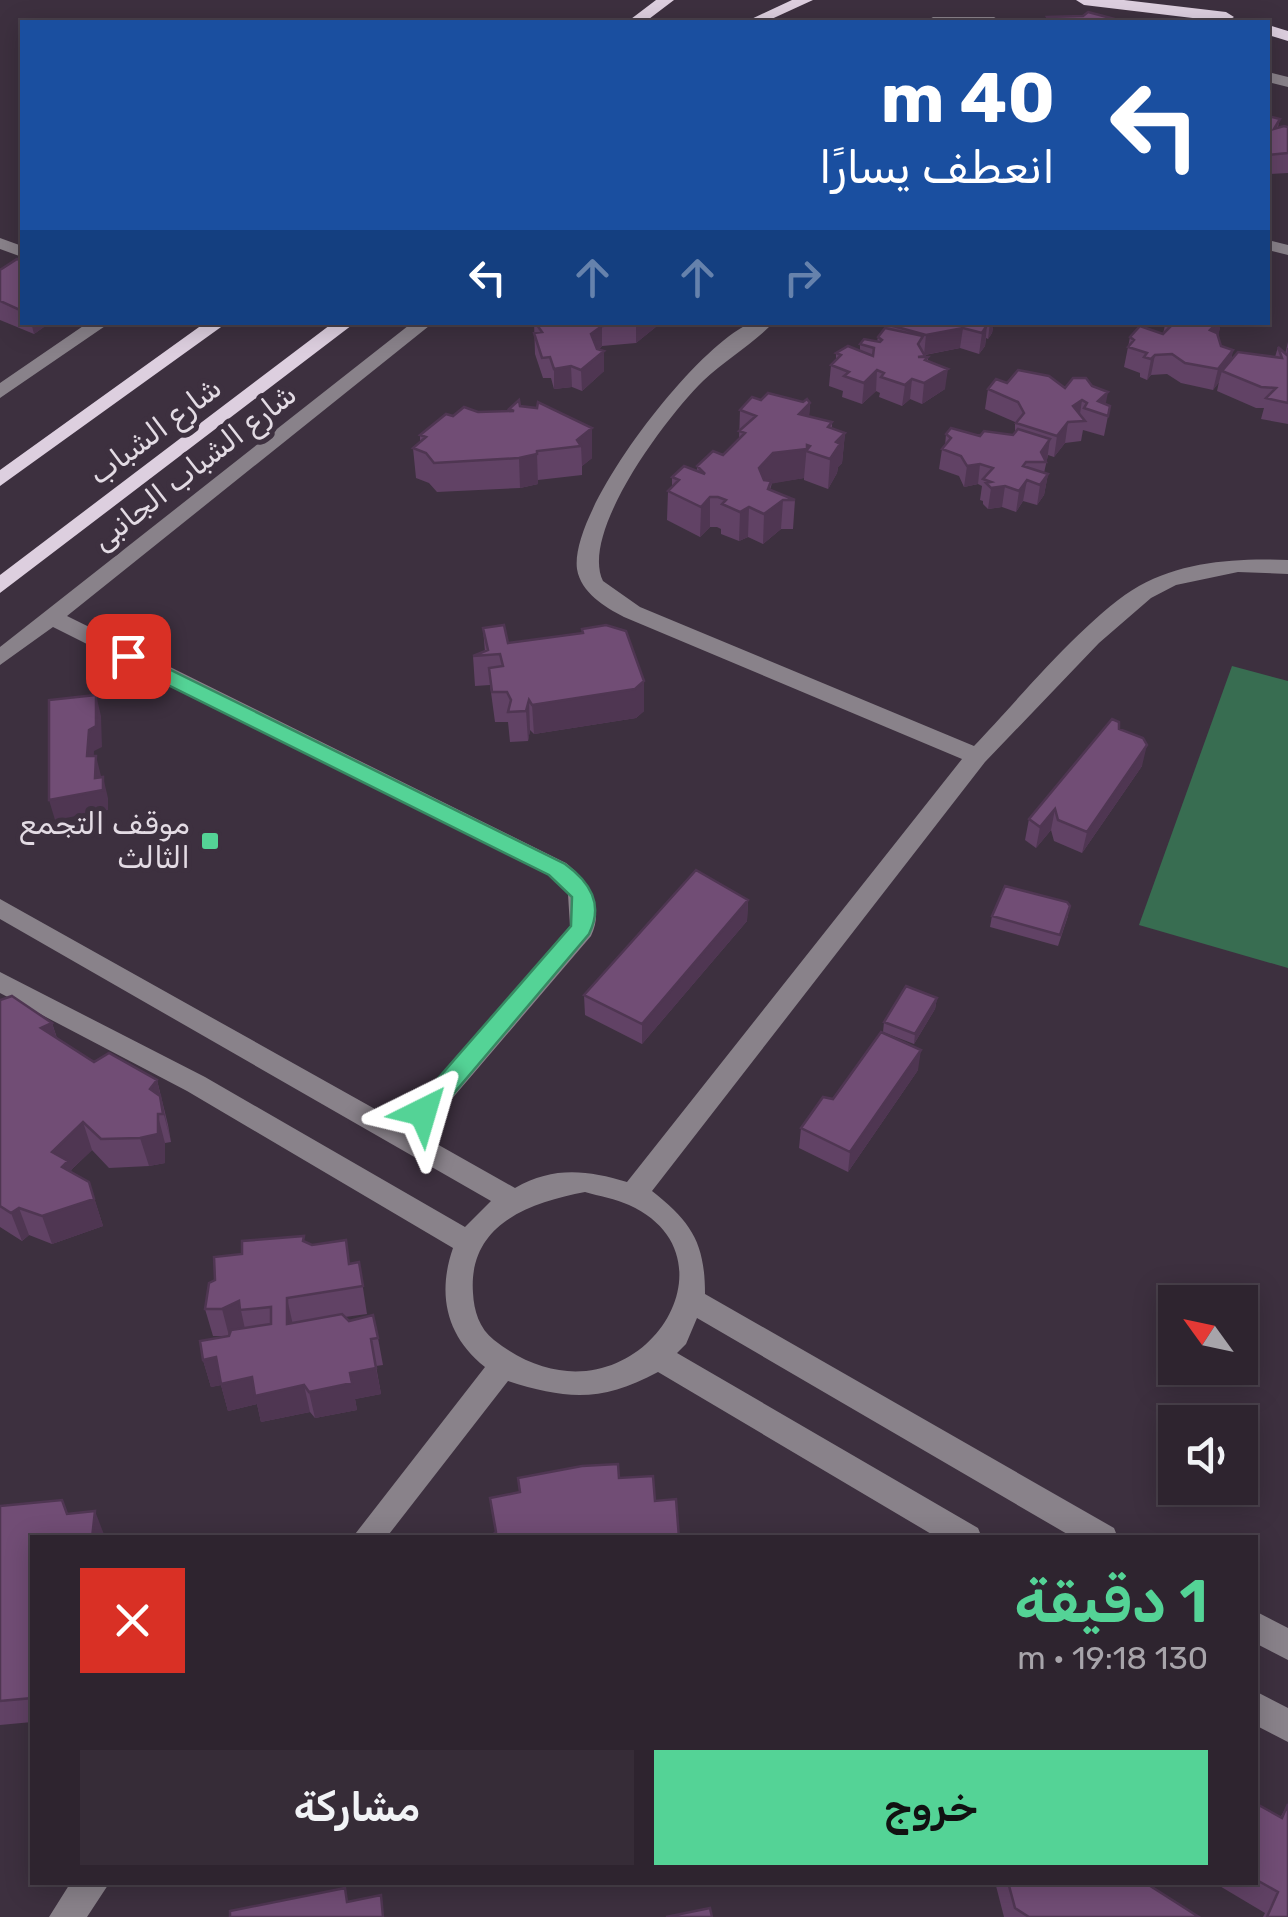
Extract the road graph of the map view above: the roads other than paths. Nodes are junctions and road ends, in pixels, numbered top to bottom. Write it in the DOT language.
graph roads {
  1 [pos="666,0"];
  2 [pos="806,0"];
  3 [pos="1084,0"];
  4 [pos="1167,0"];
  5 [pos="1226,17"];
  6 [pos="638,20"];
  7 [pos="758,20"];
  8 [pos="1237,20"];
  9 [pos="70,325"];
  10 [pos="98,325"];
  11 [pos="216,325"];
  12 [pos="343,325"];
  13 [pos="421,325"];
  14 [pos="761,325"];
  15 [pos="0,372"];
  16 [pos="0,392"];
  17 [pos="0,480"];
  18 [pos="1288,567"];
  19 [pos="0,586"];
  20 [pos="52,618"];
  21 [pos="0,658"];
  22 [pos="977,756"];
  23 [pos="0,908"];
  24 [pos="0,982"];
  25 [pos="405,1135"];
  26 [pos="634,1193"];
  27 [pos="511,1199"];
  28 [pos="468,1242"];
  29 [pos="692,1301"];
  30 [pos="657,1356"];
  31 [pos="503,1366"];
  32 [pos="369,1535"];
  33 [pos="962,1535"];
  34 [pos="1098,1535"];
  35 [pos="1258,1628"];
  36 [pos="1288,1645"];
  37 [pos="1258,1709"];
  38 [pos="1288,1726"];
  39 [pos="91,1885"];
  40 [pos="66,1917"];
  1 -- 6 [label="main road"];
  2 -- 7 [label="main road"];
  3 -- 5 [label="main road"];
  4 -- 5 [label="main road"];
  5 -- 8 [label="main road"];
  9 -- 15 [label="street"];
  10 -- 16 [label="street"];
  11 -- 17 [label="main road, شارع الشباب"];
  12 -- 19 [label="main road, شارع الشباب"];
  13 -- 20 [label="street, شارع الشباب الجانبى"];
  14 -- 22 [label="street"];
  18 -- 22 [label="street"];
  20 -- 21 [label="street, شارع الشباب الجانبى"];
  20 -- 25 [label="street"];
  22 -- 26 [label="street"];
  23 -- 25 [label="street"];
  24 -- 28 [label="street"];
  25 -- 27 [label="street"];
  26 -- 27 [label="street"];
  26 -- 29 [label="street"];
  27 -- 28 [label="street"];
  28 -- 31 [label="street"];
  29 -- 30 [label="street"];
  29 -- 34 [label="street"];
  30 -- 31 [label="street"];
  30 -- 33 [label="street"];
  31 -- 32 [label="street"];
  35 -- 36 [label="street"];
  37 -- 38 [label="street"];
  39 -- 40 [label="street"];
}
